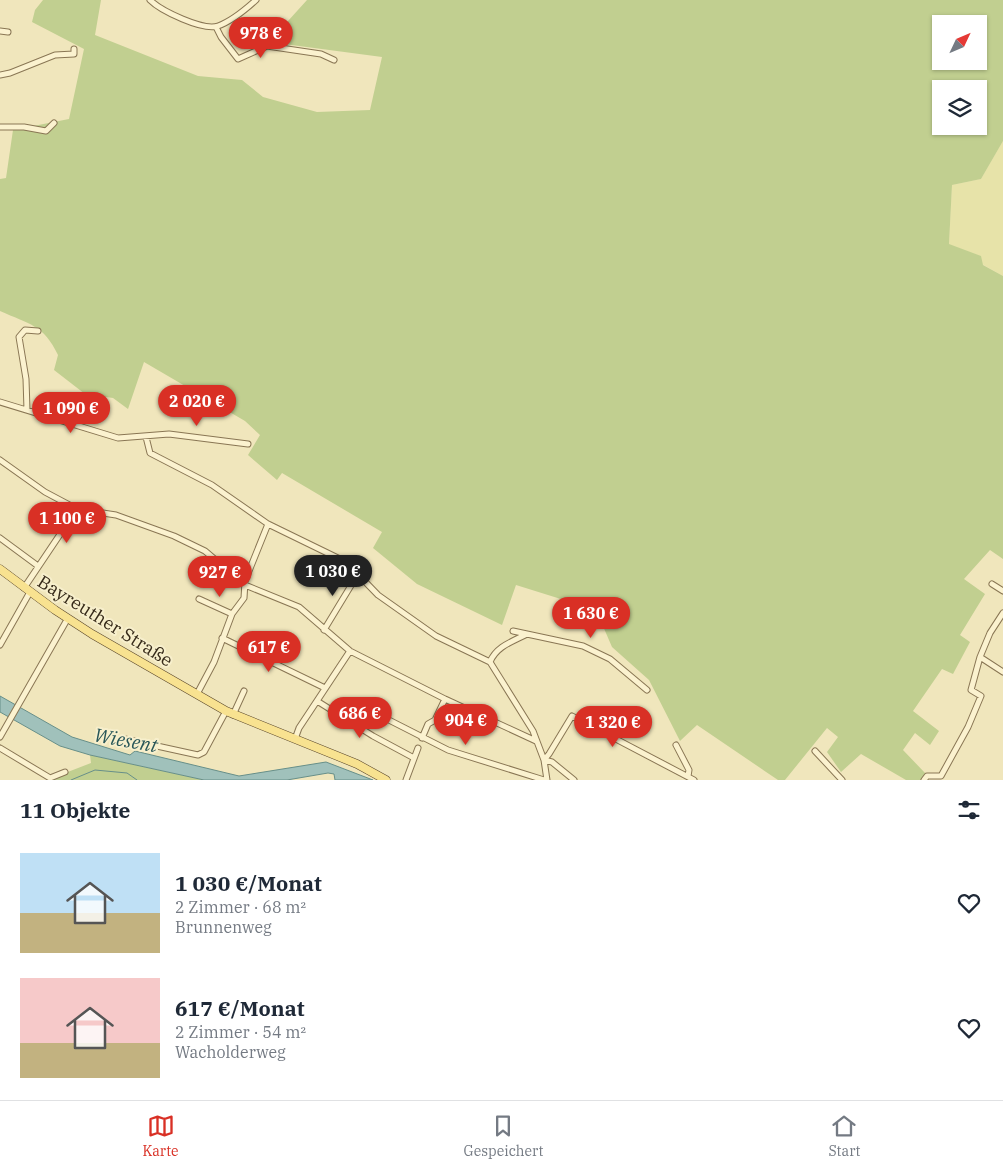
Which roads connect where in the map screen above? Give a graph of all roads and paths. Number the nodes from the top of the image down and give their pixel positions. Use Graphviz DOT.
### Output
graph roads {
  1 [pos="150,0"];
  2 [pos="256,0"];
  3 [pos="216,27"];
  4 [pos="0,31"];
  5 [pos="8,32"];
  6 [pos="74,49"];
  7 [pos="334,60"];
  8 [pos="0,74"];
  9 [pos="54,123"];
  10 [pos="0,127"];
  11 [pos="38,331"];
  12 [pos="0,402"];
  13 [pos="27,410"];
  14 [pos="146,437"];
  15 [pos="248,444"];
  16 [pos="0,460"];
  17 [pos="78,509"];
  18 [pos="268,524"];
  19 [pos="0,538"];
  20 [pos="38,566"];
  21 [pos="0,570"];
  22 [pos="358,574"];
  23 [pos="992,584"];
  24 [pos="245,585"];
  25 [pos="27,590"];
  26 [pos="1003,591"];
  27 [pos="199,599"];
  28 [pos="1003,613"];
  29 [pos="232,614"];
  30 [pos="68,618"];
  31 [pos="324,630"];
  32 [pos="514,631"];
  33 [pos="524,635"];
  34 [pos="222,638"];
  35 [pos="0,645"];
  36 [pos="350,651"];
  37 [pos="980,657"];
  38 [pos="490,662"];
  39 [pos="1003,672"];
  40 [pos="325,688"];
  41 [pos="647,690"];
  42 [pos="244,691"];
  43 [pos="197,694"];
  44 [pos="445,699"];
  45 [pos="317,701"];
  46 [pos="229,713"];
  47 [pos="385,718"];
  48 [pos="0,737"];
  49 [pos="295,738"];
  50 [pos="422,738"];
  51 [pos="125,739"];
  52 [pos="536,741"];
  53 [pos="676,745"];
  54 [pos="0,748"];
  55 [pos="418,748"];
  56 [pos="815,751"];
  57 [pos="414,758"];
  58 [pos="544,760"];
  59 [pos="65,772"];
  60 [pos="688,776"];
  61 [pos="942,778"];
  62 [pos="386,780"];
  63 [pos="406,780"];
  64 [pos="546,780"];
  65 [pos="574,780"];
  66 [pos="694,780"];
  67 [pos="842,780"];
  68 [pos="924,780"];
  1 -- 3 [label="street"];
  2 -- 3 [label="street"];
  3 -- 7 [label="street"];
  4 -- 5 [label="street"];
  6 -- 8 [label="street"];
  9 -- 10 [label="street"];
  11 -- 13 [label="street"];
  12 -- 13 [label="street"];
  13 -- 14 [label="street"];
  14 -- 15 [label="street"];
  14 -- 18 [label="street"];
  16 -- 17 [label="street"];
  17 -- 20 [label="street"];
  17 -- 24 [label="street"];
  18 -- 22 [label="street"];
  18 -- 24 [label="street"];
  19 -- 20 [label="street"];
  20 -- 25 [label="street"];
  21 -- 25 [label="main road, Bayreuther Straße"];
  22 -- 31 [label="street"];
  22 -- 38 [label="street"];
  23 -- 26 [label="street"];
  24 -- 29 [label="street"];
  24 -- 31 [label="street"];
  25 -- 30 [label="main road, Bayreuther Straße"];
  25 -- 35 [label="street"];
  27 -- 29 [label="street"];
  28 -- 37 [label="street"];
  29 -- 34 [label="street"];
  30 -- 43 [label="main road, Bayreuther Straße"];
  30 -- 48 [label="street"];
  31 -- 36 [label="street"];
  32 -- 33 [label="street"];
  33 -- 38 [label="street"];
  33 -- 41 [label="street"];
  34 -- 40 [label="street"];
  34 -- 43 [label="street"];
  36 -- 40 [label="street"];
  36 -- 44 [label="street"];
  37 -- 39 [label="street"];
  37 -- 61 [label="street"];
  38 -- 52 [label="street"];
  40 -- 45 [label="street"];
  42 -- 46 [label="street"];
  43 -- 46 [label="main road, Bayreuther Straße"];
  44 -- 50 [label="street"];
  44 -- 52 [label="street"];
  45 -- 49 [label="street"];
  45 -- 57 [label="street"];
  46 -- 49 [label="main road, Bayreuther Straße"];
  46 -- 51 [label="street"];
  47 -- 50 [label="street"];
  49 -- 62 [label="main road, Bayreuther Straße"];
  50 -- 64 [label="street"];
  52 -- 58 [label="street"];
  53 -- 60 [label="street"];
  54 -- 59 [label="street"];
  55 -- 57 [label="street"];
  56 -- 67 [label="street"];
  57 -- 63 [label="street"];
  58 -- 60 [label="street"];
  58 -- 64 [label="street"];
  58 -- 65 [label="street"];
  60 -- 66 [label="street"];
  61 -- 68 [label="street"];
}
